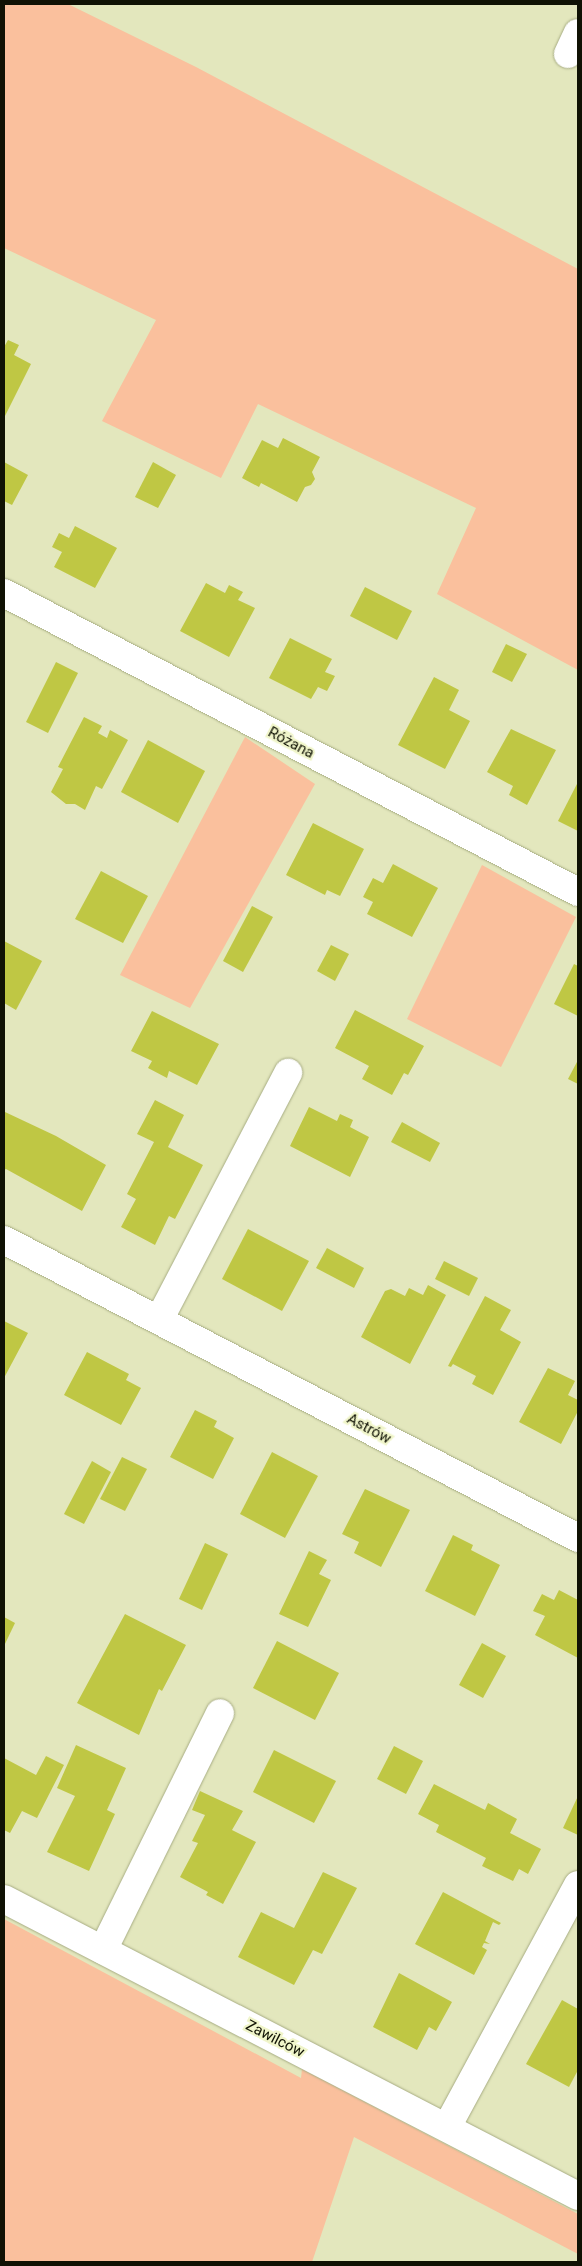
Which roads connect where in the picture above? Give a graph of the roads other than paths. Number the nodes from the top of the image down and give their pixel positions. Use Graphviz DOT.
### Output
graph roads {
  1 [pos="4,593"];
  2 [pos="578,892"];
  3 [pos="288,1073"];
  4 [pos="4,1240"];
  5 [pos="159,1320"];
  6 [pos="578,1538"];
  7 [pos="220,1713"];
  8 [pos="578,1884"];
  9 [pos="4,1899"];
  10 [pos="103,1950"];
  11 [pos="447,2127"];
  12 [pos="578,2196"];
  1 -- 2 [label="street, Różana"];
  3 -- 5 [label="street"];
  4 -- 5 [label="street, Astrów"];
  5 -- 6 [label="street, Astrów"];
  7 -- 10 [label="street"];
  8 -- 11 [label="street"];
  9 -- 10 [label="street, Zawilców"];
  10 -- 11 [label="street, Zawilców"];
  11 -- 12 [label="street, Zawilców"];
}
